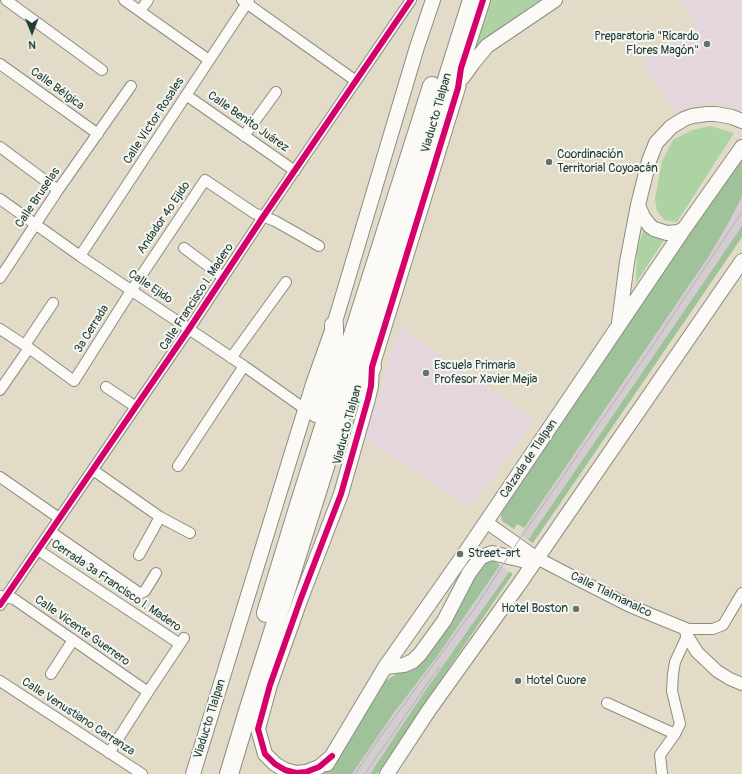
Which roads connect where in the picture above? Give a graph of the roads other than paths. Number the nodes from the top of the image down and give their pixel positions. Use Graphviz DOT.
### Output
graph roads {
  1 [pos="6,0"];
  2 [pos="124,0"];
  3 [pos="148,0"];
  4 [pos="410,0"];
  5 [pos="433,0"];
  6 [pos="444,0"];
  7 [pos="460,0"];
  8 [pos="472,0"];
  9 [pos="483,0"];
  10 [pos="554,0"];
  11 [pos="246,1"];
  12 [pos="140,11"];
  13 [pos="417,47"];
  14 [pos="209,60"];
  15 [pos="0,64"];
  16 [pos="102,70"];
  17 [pos="356,81"];
  18 [pos="131,86"];
  19 [pos="458,88"];
  20 [pos="276,92"];
  21 [pos="186,95"];
  22 [pos="741,121"];
  23 [pos="98,134"];
  24 [pos="244,136"];
  25 [pos="0,147"];
  26 [pos="742,147"];
  27 [pos="295,171"];
  28 [pos="58,190"];
  29 [pos="0,199"];
  30 [pos="638,205"];
  31 [pos="263,217"];
  32 [pos="36,225"];
  33 [pos="684,230"];
  34 [pos="319,246"];
  35 [pos="184,248"];
  36 [pos="80,256"];
  37 [pos="742,261"];
  38 [pos="223,276"];
  39 [pos="0,278"];
  40 [pos="286,282"];
  41 [pos="131,291"];
  42 [pos="53,303"];
  43 [pos="334,324"];
  44 [pos="618,327"];
  45 [pos="0,329"];
  46 [pos="189,329"];
  47 [pos="27,346"];
  48 [pos="231,358"];
  49 [pos="244,366"];
  50 [pos="372,368"];
  51 [pos="106,387"];
  52 [pos="0,390"];
  53 [pos="136,408"];
  54 [pos="305,409"];
  55 [pos="178,466"];
  56 [pos="93,470"];
  57 [pos="0,477"];
  58 [pos="318,492"];
  59 [pos="160,517"];
  60 [pos="59,518"];
  61 [pos="486,522"];
  62 [pos="293,525"];
  63 [pos="50,532"];
  64 [pos="190,533"];
  65 [pos="38,550"];
  66 [pos="138,555"];
  67 [pos="537,558"];
  68 [pos="156,573"];
  69 [pos="742,594"];
  70 [pos="2,599"];
  71 [pos="687,633"];
  72 [pos="73,640"];
  73 [pos="385,667"];
  74 [pos="51,674"];
  75 [pos="0,681"];
  76 [pos="742,684"];
  77 [pos="148,692"];
  78 [pos="607,703"];
  79 [pos="675,734"];
  80 [pos="109,753"];
  81 [pos="332,756"];
  82 [pos="142,774"];
  83 [pos="193,774"];
  84 [pos="218,774"];
  85 [pos="229,774"];
  86 [pos="320,774"];
  87 [pos="387,774"];
  88 [pos="662,774"];
  1 -- 16 [label="street"];
  2 -- 12 [label="street"];
  3 -- 12 [label="street"];
  4 -- 17 [label="street, Calle Francisco I. Madero"];
  5 -- 13 [label="main road, Viaducto Tlalpan"];
  6 -- 13 [label="main road"];
  7 -- 62 [label="highway, Viaducto Tlalpan"];
  8 -- 58 [label="highway, Viaducto Tlalpan"];
  9 -- 19 [label="main road, Viaducto Tlalpan"];
  10 -- 19 [label="main road"];
  11 -- 14 [label="street, Calle Víctor Rosales"];
  11 -- 17 [label="street"];
  12 -- 14 [label="street"];
  13 -- 43 [label="main road, Viaducto Tlalpan"];
  14 -- 21 [label="street, Calle Víctor Rosales"];
  15 -- 23 [label="street, Calle Bélgica"];
  17 -- 27 [label="street, Calle Francisco I. Madero"];
  18 -- 23 [label="street, Calle Bruselas"];
  19 -- 50 [label="main road, Viaducto Tlalpan"];
  20 -- 24 [label="street"];
  21 -- 24 [label="street, Calle Benito Juárez"];
  21 -- 36 [label="street, Calle Víctor Rosales"];
  22 -- 30 [label="main road"];
  23 -- 28 [label="street, Calle Bruselas"];
  24 -- 27 [label="street, Calle Benito Juárez"];
  25 -- 28 [label="street"];
  26 -- 33 [label="main road, Calzada de Tlalpan"];
  27 -- 31 [label="street, Calle Francisco I. Madero"];
  28 -- 32 [label="street, Calle Bruselas"];
  29 -- 32 [label="street, Calle Ejido"];
  30 -- 33 [label="main road"];
  30 -- 44 [label="main road"];
  31 -- 34 [label="street"];
  31 -- 38 [label="street, Calle Francisco I. Madero"];
  31 -- 41 [label="street, Andador 4º Ejido"];
  32 -- 36 [label="street, Calle Ejido"];
  32 -- 39 [label="street, Calle Bruselas"];
  33 -- 44 [label="main road, Calzada de Tlalpan"];
  35 -- 38 [label="street"];
  36 -- 41 [label="street, Calle Ejido"];
  37 -- 67 [label="main road"];
  38 -- 46 [label="street, Calle Francisco I. Madero"];
  40 -- 48 [label="street"];
  41 -- 46 [label="street, Calle Ejido"];
  41 -- 47 [label="street, 3ª Cerrada"];
  42 -- 47 [label="street"];
  43 -- 54 [label="main road, Viaducto Tlalpan"];
  43 -- 62 [label="highway"];
  44 -- 61 [label="main road, Calzada de Tlalpan"];
  45 -- 47 [label="street"];
  46 -- 48 [label="street, Calle Ejido"];
  46 -- 53 [label="street, Calle Francisco I. Madero"];
  47 -- 52 [label="street"];
  48 -- 49 [label="street, Calle Ejido"];
  49 -- 54 [label="street, Calle Ejido"];
  49 -- 55 [label="street"];
  50 -- 58 [label="highway"];
  50 -- 81 [label="main road, Viaducto Tlalpan"];
  51 -- 53 [label="street"];
  53 -- 56 [label="street, Calle Francisco I. Madero"];
  54 -- 83 [label="main road, Viaducto Tlalpan"];
  56 -- 59 [label="street"];
  56 -- 60 [label="street, Calle Francisco I. Madero"];
  57 -- 60 [label="street"];
  58 -- 85 [label="highway, Viaducto Tlalpan"];
  59 -- 64 [label="street"];
  59 -- 66 [label="street"];
  60 -- 63 [label="street, Calle Francisco I. Madero"];
  61 -- 67 [label="street, Calle Tlalmanalco"];
  61 -- 73 [label="main road, Calzada de Tlalpan"];
  62 -- 84 [label="highway, Viaducto Tlalpan"];
  63 -- 65 [label="street, Calle Francisco I. Madero"];
  63 -- 68 [label="street"];
  65 -- 70 [label="street, Calle Francisco I. Madero"];
  65 -- 77 [label="street, Cerrada 3ª Francisco I. Madero"];
  67 -- 71 [label="street, Calle Tlalmanalco"];
  67 -- 73 [label="main road"];
  67 -- 87 [label="main road"];
  69 -- 71 [label="street"];
  70 -- 72 [label="street, Calle Vicente Guerrero"];
  71 -- 76 [label="street"];
  71 -- 79 [label="street"];
  72 -- 74 [label="street"];
  72 -- 77 [label="street, Calle Vicente Guerrero"];
  73 -- 81 [label="main road, Calzada de Tlalpan"];
  75 -- 80 [label="street, Calle Venustiano Carranza"];
  77 -- 80 [label="street"];
  78 -- 79 [label="street"];
  79 -- 88 [label="street"];
  80 -- 82 [label="street, Calle Venustiano Carranza"];
  81 -- 86 [label="main road, Calzada de Tlalpan"];
}
